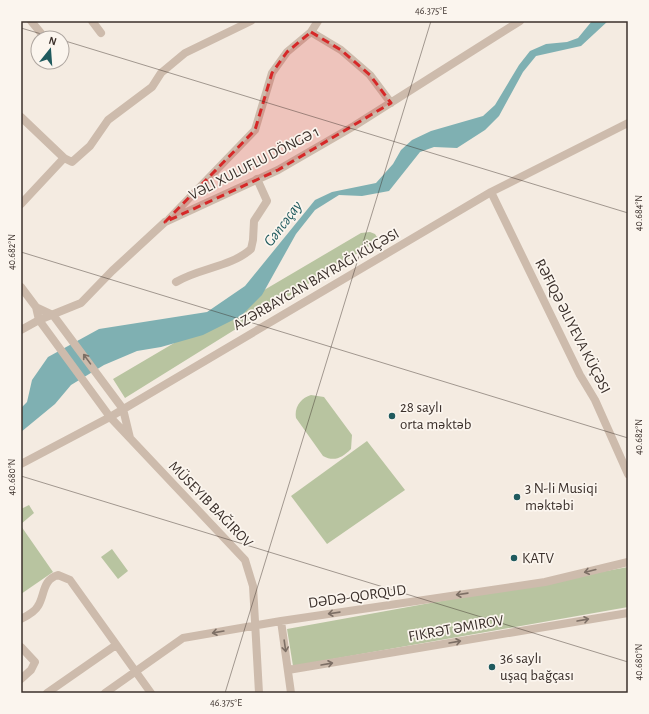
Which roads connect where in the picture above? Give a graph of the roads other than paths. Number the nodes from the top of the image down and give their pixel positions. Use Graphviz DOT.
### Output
graph roads {
  1 [pos="31,21"];
  2 [pos="92,21"];
  3 [pos="251,21"];
  4 [pos="318,21"];
  5 [pos="520,21"];
  6 [pos="510,23"];
  7 [pos="38,30"];
  8 [pos="311,32"];
  9 [pos="101,33"];
  10 [pos="391,103"];
  11 [pos="21,117"];
  12 [pos="628,123"];
  13 [pos="64,158"];
  14 [pos="257,180"];
  15 [pos="490,192"];
  16 [pos="21,204"];
  17 [pos="165,222"];
  18 [pos="176,282"];
  19 [pos="21,287"];
  20 [pos="36,307"];
  21 [pos="53,315"];
  22 [pos="39,320"];
  23 [pos="21,330"];
  24 [pos="123,409"];
  25 [pos="110,417"];
  26 [pos="130,439"];
  27 [pos="21,464"];
  28 [pos="628,474"];
  29 [pos="628,562"];
  30 [pos="628,613"];
  31 [pos="21,619"];
  32 [pos="281,621"];
  33 [pos="256,626"];
  34 [pos="116,645"];
  35 [pos="21,647"];
  36 [pos="288,670"];
  37 [pos="135,672"];
  38 [pos="21,679"];
  39 [pos="111,691"];
  40 [pos="47,693"];
  41 [pos="151,693"];
  42 [pos="259,693"];
  43 [pos="291,693"];
  1 -- 7 [label="street"];
  2 -- 9 [label="street"];
  3 -- 13 [label="street"];
  4 -- 8 [label="street"];
  5 -- 6 [label="street, VƏLI XULUFLU DÖNGƏ 1"];
  6 -- 10 [label="street, VƏLI XULUFLU DÖNGƏ 1"];
  8 -- 10 [label="street"];
  8 -- 17 [label="street"];
  10 -- 14 [label="street, VƏLI XULUFLU DÖNGƏ 1"];
  11 -- 13 [label="street"];
  12 -- 15 [label="street"];
  13 -- 16 [label="street"];
  14 -- 17 [label="street, VƏLI XULUFLU DÖNGƏ 1"];
  14 -- 18 [label="street"];
  15 -- 24 [label="street"];
  15 -- 28 [label="street, RƏFIQƏ ƏLIYEVA KÜÇƏSI"];
  17 -- 21 [label="street, VƏLI XULUFLU DÖNGƏ 1"];
  19 -- 20 [label="street"];
  20 -- 21 [label="street"];
  20 -- 22 [label="street"];
  21 -- 22 [label="street, VƏLI XULUFLU DÖNGƏ 1"];
  24 -- 21 [label="street, one-way"];
  22 -- 23 [label="street, VƏLI XULUFLU DÖNGƏ 1"];
  22 -- 25 [label="street"];
  24 -- 25 [label="street"];
  24 -- 26 [label="street"];
  25 -- 26 [label="street"];
  25 -- 27 [label="street"];
  26 -- 33 [label="street"];
  29 -- 32 [label="street, DƏDƏ-QORQUD, one-way"];
  36 -- 30 [label="street, FIKRƏT ƏMIROV, one-way"];
  31 -- 34 [label="street"];
  32 -- 33 [label="street, DƏDƏ-QORQUD"];
  32 -- 36 [label="street, one-way"];
  33 -- 37 [label="street, DƏDƏ-QORQUD, one-way"];
  33 -- 42 [label="street"];
  34 -- 37 [label="street"];
  34 -- 40 [label="street"];
  35 -- 38 [label="street"];
  36 -- 43 [label="street"];
  37 -- 39 [label="street, DƏDƏ-QORQUD"];
  37 -- 41 [label="street"];
}
